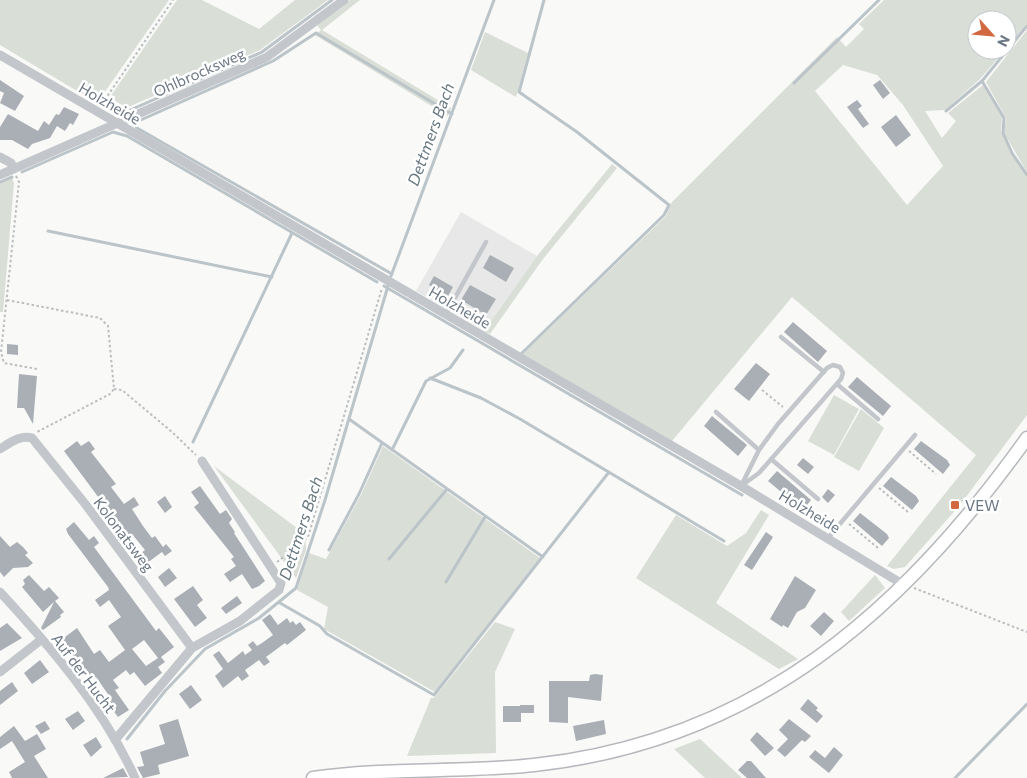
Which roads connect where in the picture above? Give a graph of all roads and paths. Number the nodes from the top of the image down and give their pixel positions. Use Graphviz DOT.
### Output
graph roads {
  1 [pos="173,0"];
  2 [pos="344,0"];
  3 [pos="0,55"];
  4 [pos="100,114"];
  5 [pos="117,123"];
  6 [pos="0,157"];
  7 [pos="14,169"];
  8 [pos="0,176"];
  9 [pos="486,242"];
  10 [pos="385,279"];
  11 [pos="7,300"];
  12 [pos="446,314"];
  13 [pos="781,337"];
  14 [pos="37,369"];
  15 [pos="824,372"];
  16 [pos="837,384"];
  17 [pos="114,389"];
  18 [pos="762,390"];
  19 [pos="716,412"];
  20 [pos="789,412"];
  21 [pos="878,419"];
  22 [pos="915,435"];
  23 [pos="32,438"];
  24 [pos="1027,438"];
  25 [pos="905,447"];
  26 [pos="0,449"];
  27 [pos="759,450"];
  28 [pos="771,459"];
  29 [pos="202,461"];
  30 [pos="936,474"];
  31 [pos="874,483"];
  32 [pos="741,486"];
  33 [pos="818,499"];
  34 [pos="908,512"];
  35 [pos="844,520"];
  36 [pos="828,538"];
  37 [pos="878,548"];
  38 [pos="271,566"];
  39 [pos="904,585"];
  40 [pos="0,592"];
  41 [pos="1027,632"];
  42 [pos="42,639"];
  43 [pos="192,648"];
  44 [pos="0,672"];
  45 [pos="116,740"];
  46 [pos="474,774"];
  47 [pos="134,778"];
  48 [pos="313,778"];
  1 -- 4 [label="path"];
  2 -- 5 [label="street, Ohlbrocksweg"];
  3 -- 4 [label="street, Holzheide"];
  4 -- 5 [label="street, Holzheide"];
  5 -- 7 [label="street, Ohlbrocksweg"];
  5 -- 10 [label="street, Holzheide"];
  6 -- 7 [label="street"];
  7 -- 8 [label="street, Ohlbrocksweg"];
  7 -- 11 [label="path"];
  9 -- 12 [label="lane"];
  10 -- 12 [label="street, Holzheide"];
  10 -- 38 [label="path"];
  11 -- 14 [label="path"];
  11 -- 17 [label="path"];
  12 -- 32 [label="street, Holzheide"];
  13 -- 15 [label="lane"];
  15 -- 16 [label="lane"];
  15 -- 20 [label="lane"];
  16 -- 21 [label="lane"];
  16 -- 28 [label="lane"];
  17 -- 23 [label="path"];
  17 -- 29 [label="path"];
  18 -- 20 [label="path"];
  19 -- 27 [label="lane"];
  20 -- 27 [label="lane"];
  22 -- 25 [label="lane"];
  23 -- 26 [label="street"];
  23 -- 43 [label="street, Kolonatsweg"];
  24 -- 39 [label="main road"];
  25 -- 30 [label="path"];
  25 -- 31 [label="lane"];
  27 -- 32 [label="lane"];
  28 -- 32 [label="lane"];
  28 -- 33 [label="lane"];
  29 -- 38 [label="street"];
  31 -- 34 [label="path"];
  31 -- 35 [label="lane"];
  32 -- 36 [label="street, Holzheide"];
  35 -- 36 [label="lane"];
  35 -- 37 [label="path"];
  36 -- 39 [label="street, Holzheide"];
  38 -- 43 [label="street"];
  39 -- 41 [label="path"];
  39 -- 46 [label="main road"];
  40 -- 42 [label="street, Auf der Hucht"];
  42 -- 44 [label="street"];
  42 -- 45 [label="street, Auf der Hucht"];
  43 -- 45 [label="street"];
  45 -- 47 [label="street, Auf der Hucht"];
  46 -- 48 [label="main road"];
}
